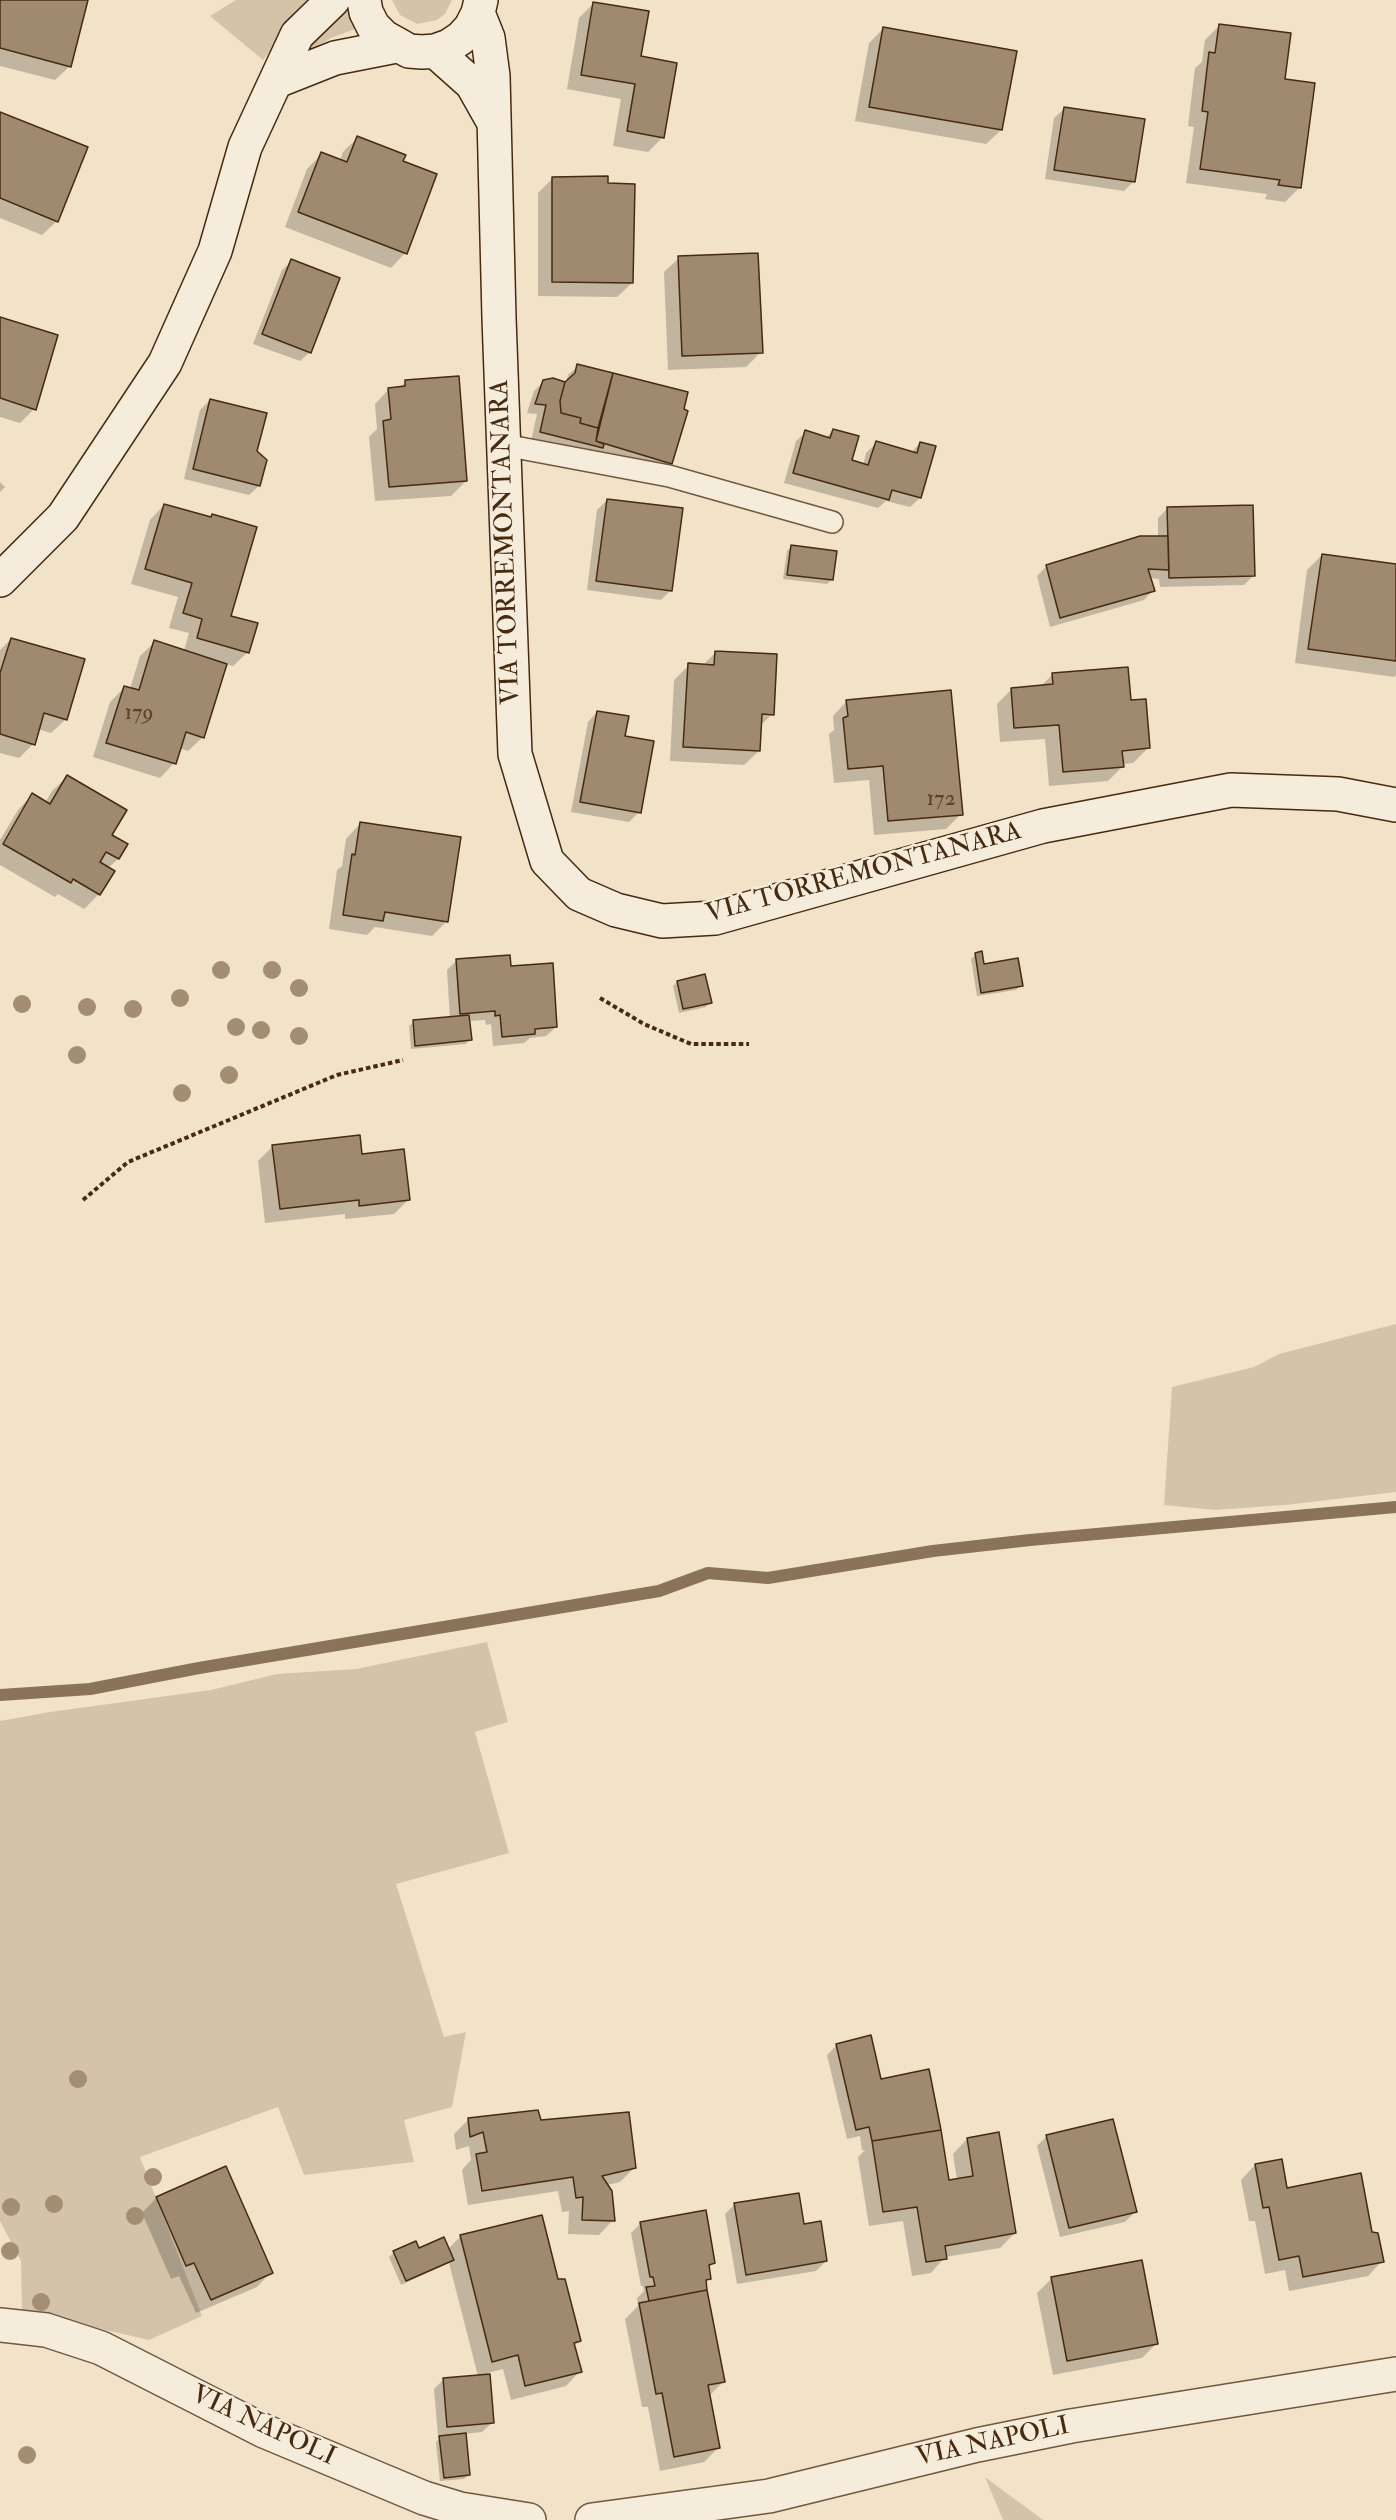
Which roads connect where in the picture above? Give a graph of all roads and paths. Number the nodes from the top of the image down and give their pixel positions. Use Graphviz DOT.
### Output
graph roads {
  1 [pos="333,0"];
  2 [pos="364,0"];
  3 [pos="480,7"];
  4 [pos="396,46"];
  5 [pos="435,51"];
  6 [pos="277,81"];
  7 [pos="495,125"];
  8 [pos="504,446"];
  9 [pos="832,522"];
  10 [pos="0,580"];
  11 [pos="1396,805"];
  12 [pos="600,998"];
  13 [pos="749,1044"];
  14 [pos="403,1060"];
  15 [pos="83,1200"];
  16 [pos="0,2325"];
  17 [pos="1396,2373"];
  18 [pos="529,2520"];
  19 [pos="592,2520"];
  1 -- 6 [label="street"];
  2 -- 4 [label="street"];
  3 -- 5 [label="street"];
  3 -- 7 [label="street, VIA TORREMONTANARA"];
  4 -- 5 [label="street"];
  4 -- 6 [label="street"];
  5 -- 7 [label="street"];
  6 -- 10 [label="street"];
  7 -- 8 [label="street, VIA TORREMONTANARA"];
  8 -- 9 [label="lane"];
  8 -- 11 [label="street, VIA TORREMONTANARA"];
  12 -- 13 [label="path"];
  14 -- 15 [label="path"];
  16 -- 18 [label="street, VIA NAPOLI"];
  17 -- 19 [label="street, VIA NAPOLI"];
}
